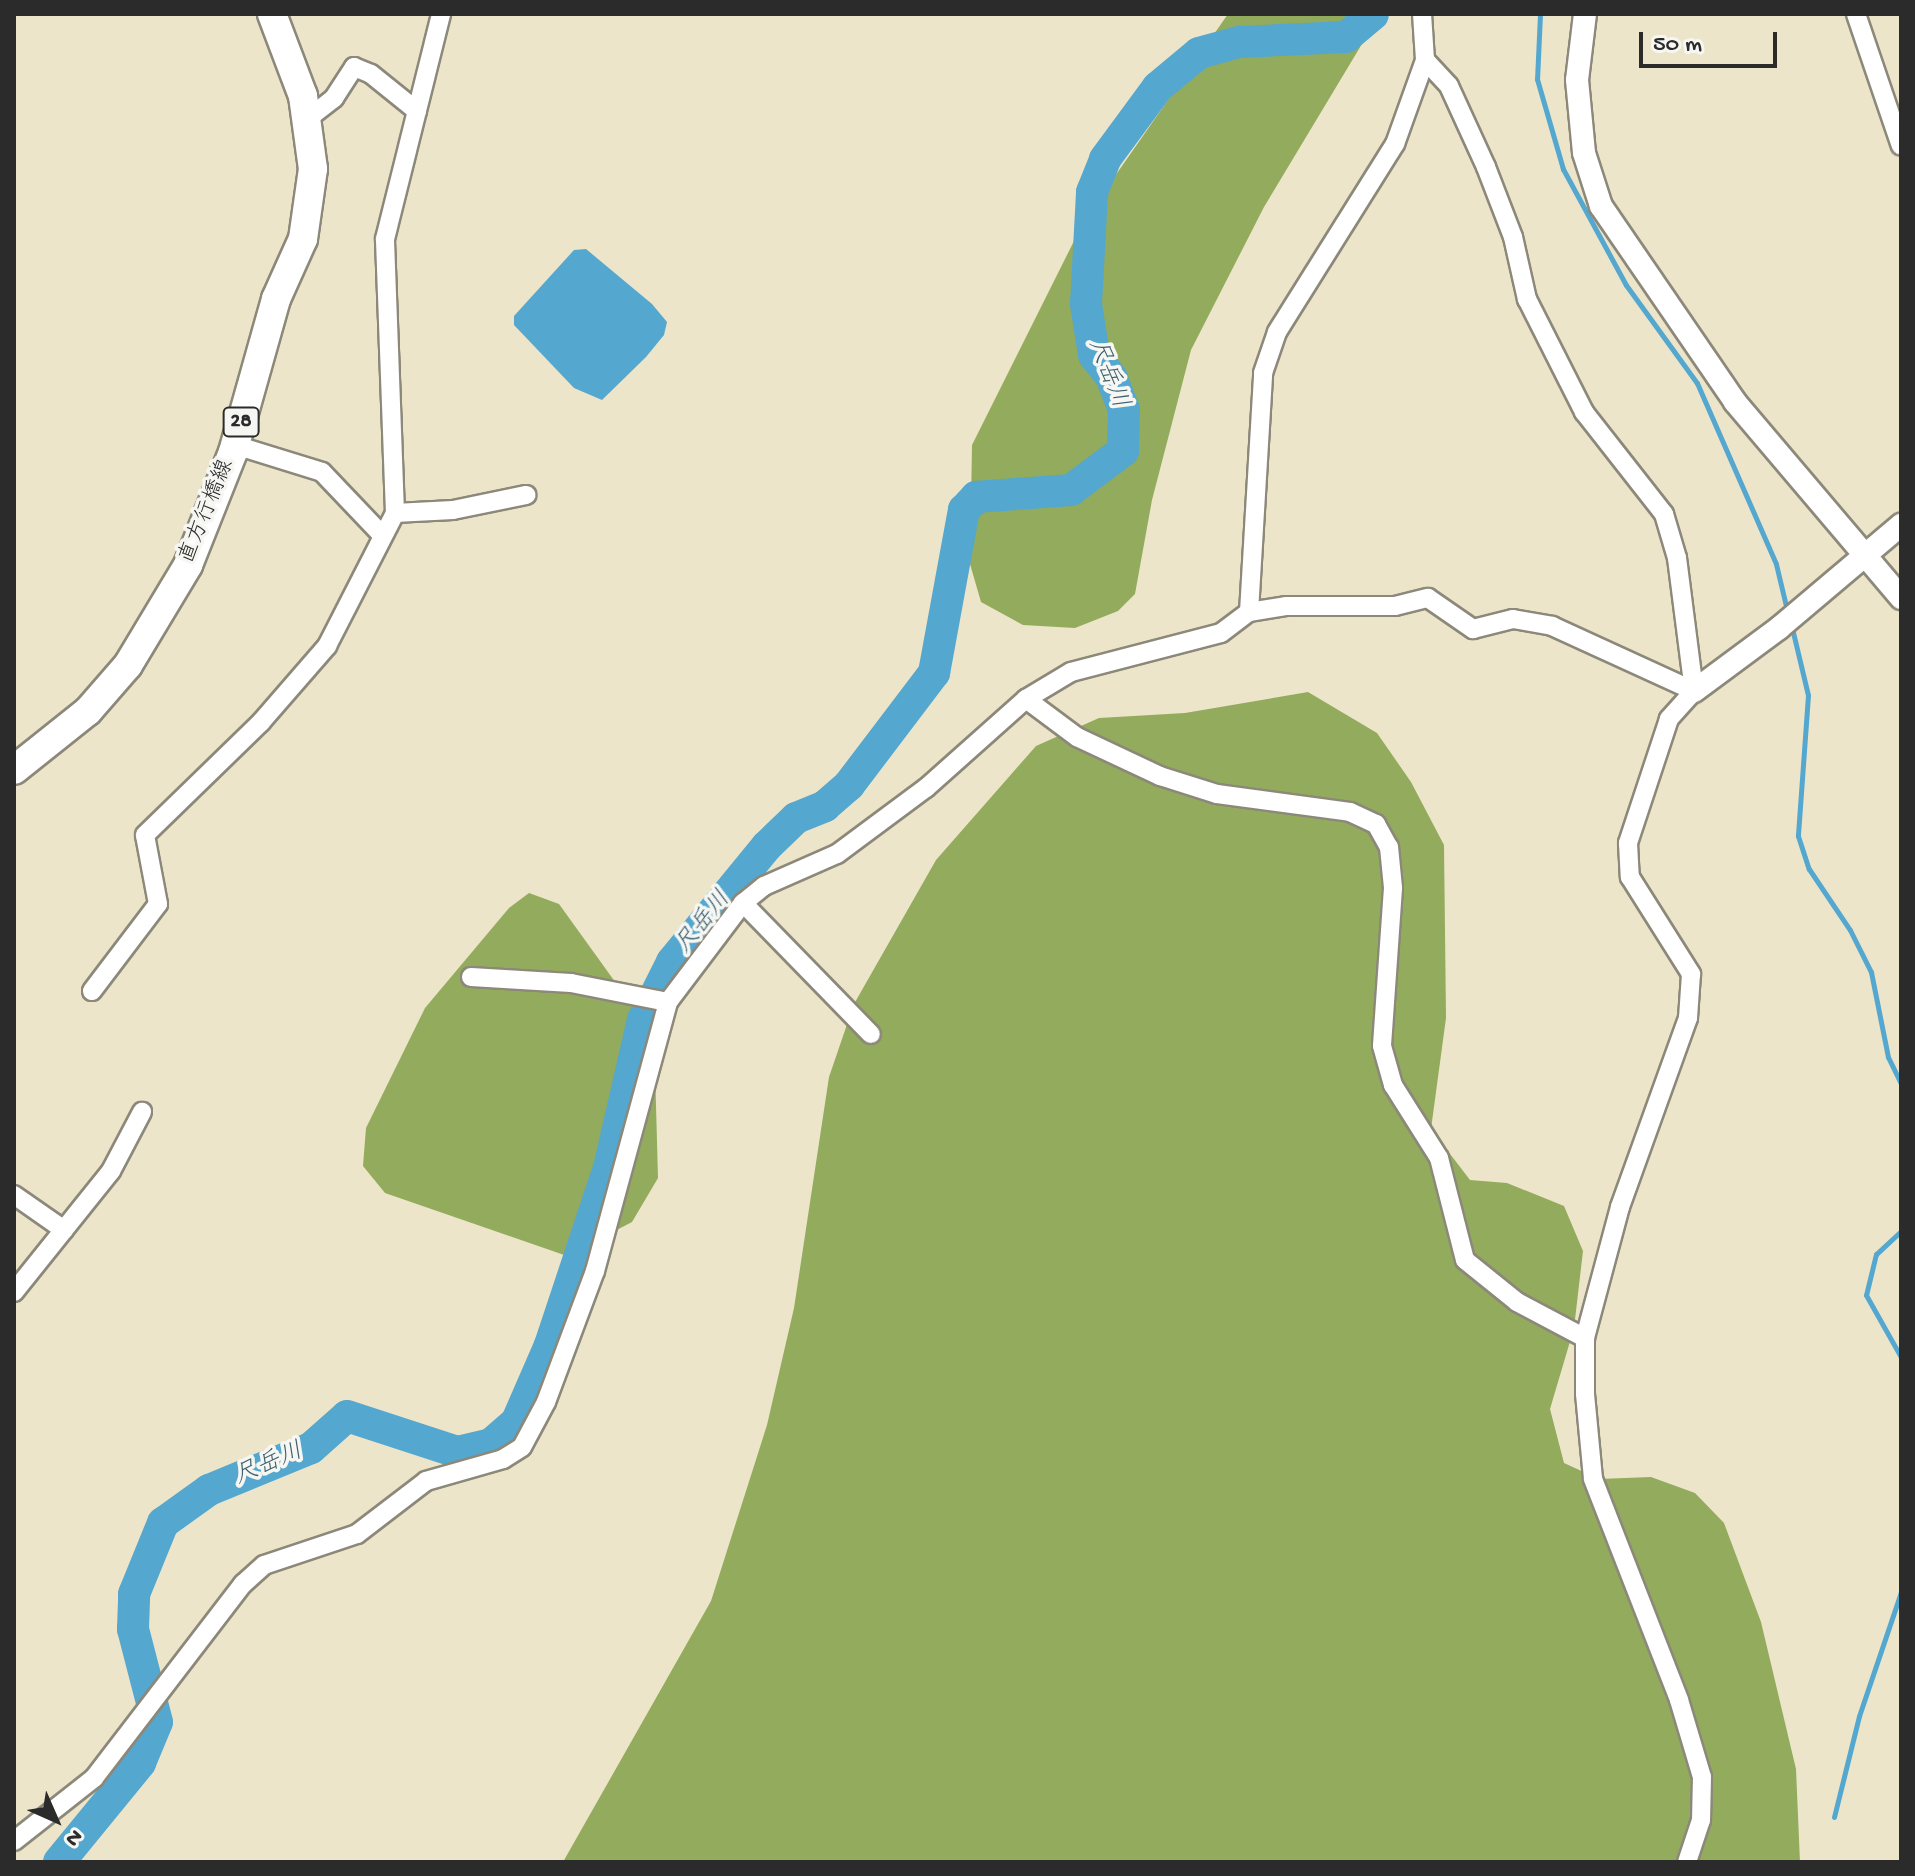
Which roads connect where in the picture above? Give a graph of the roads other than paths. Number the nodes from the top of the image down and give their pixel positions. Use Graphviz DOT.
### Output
graph roads {
  1 [pos="272,14"];
  2 [pos="441,14"];
  3 [pos="1422,14"];
  4 [pos="1585,14"];
  5 [pos="1856,14"];
  6 [pos="1425,60"];
  7 [pos="417,111"];
  8 [pos="306,120"];
  9 [pos="1901,146"];
  10 [pos="235,445"];
  11 [pos="526,495"];
  12 [pos="395,513"];
  13 [pos="1901,525"];
  14 [pos="383,536"];
  15 [pos="1866,555"];
  16 [pos="1901,598"];
  17 [pos="1249,612"];
  18 [pos="1694,691"];
  19 [pos="1026,699"];
  20 [pos="14,770"];
  21 [pos="743,903"];
  22 [pos="471,977"];
  23 [pos="92,991"];
  24 [pos="668,1002"];
  25 [pos="871,1034"];
  26 [pos="142,1112"];
  27 [pos="14,1195"];
  28 [pos="64,1230"];
  29 [pos="14,1292"];
  30 [pos="1585,1338"];
  31 [pos="14,1841"];
  32 [pos="1687,1862"];
  1 -- 8 [label="main road, 直方行橋線 / 28"];
  2 -- 7 [label="street"];
  3 -- 6 [label="street"];
  4 -- 15 [label="street"];
  5 -- 9 [label="street"];
  6 -- 17 [label="street"];
  6 -- 18 [label="street"];
  7 -- 8 [label="street"];
  7 -- 12 [label="street"];
  8 -- 10 [label="main road, 直方行橋線 / 28"];
  10 -- 14 [label="street"];
  10 -- 20 [label="main road, 直方行橋線 / 28"];
  11 -- 12 [label="street"];
  12 -- 14 [label="street"];
  13 -- 15 [label="street"];
  14 -- 23 [label="street"];
  15 -- 16 [label="street"];
  15 -- 18 [label="street"];
  17 -- 18 [label="street"];
  17 -- 19 [label="street"];
  18 -- 30 [label="street"];
  19 -- 21 [label="street"];
  19 -- 30 [label="street"];
  21 -- 24 [label="street"];
  21 -- 25 [label="street"];
  22 -- 24 [label="street"];
  24 -- 31 [label="street"];
  26 -- 28 [label="street"];
  27 -- 28 [label="street"];
  28 -- 29 [label="street"];
  30 -- 32 [label="street"];
}
